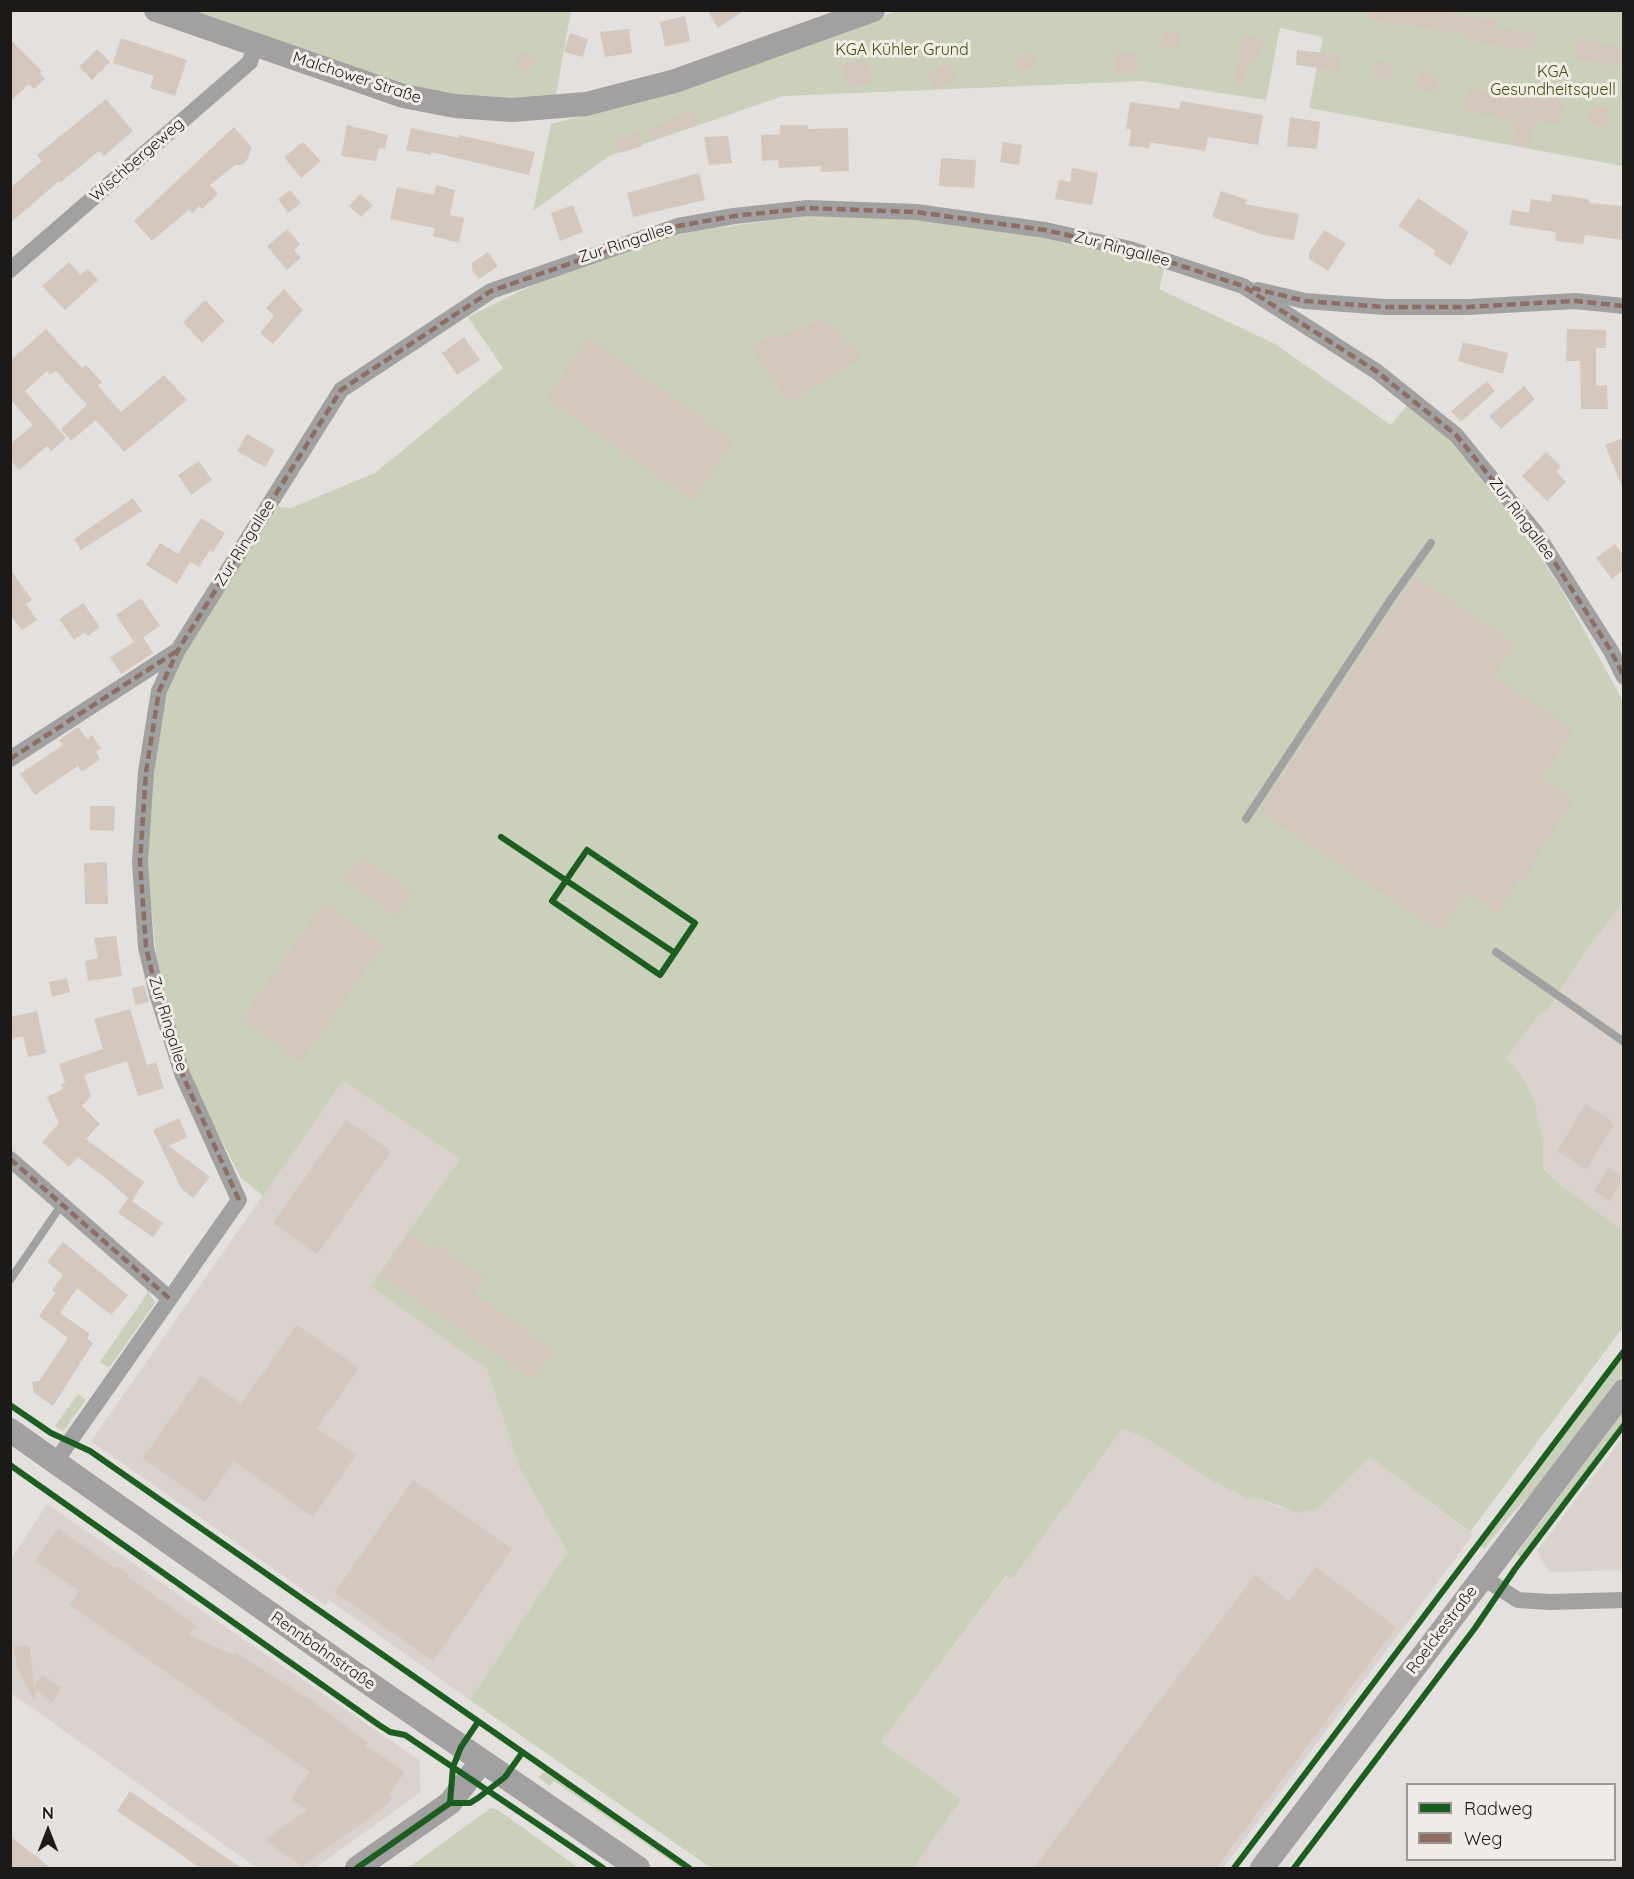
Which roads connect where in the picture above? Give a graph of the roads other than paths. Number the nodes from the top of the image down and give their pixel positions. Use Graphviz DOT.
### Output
graph roads {
  1 [pos="156,10"];
  2 [pos="873,10"];
  3 [pos="255,44"];
  4 [pos="10,270"];
  5 [pos="1243,286"];
  6 [pos="1623,306"];
  7 [pos="1431,543"];
  8 [pos="178,650"];
  9 [pos="1623,676"];
  10 [pos="10,759"];
  11 [pos="1246,819"];
  12 [pos="1496,952"];
  13 [pos="1623,1042"];
  14 [pos="10,1159"];
  15 [pos="62,1204"];
  16 [pos="10,1280"];
  17 [pos="170,1299"];
  18 [pos="1623,1391"];
  19 [pos="10,1430"];
  20 [pos="56,1461"];
  21 [pos="1482,1577"];
  22 [pos="1623,1600"];
  23 [pos="482,1761"];
  24 [pos="357,1869"];
  25 [pos="638,1869"];
  26 [pos="1262,1869"];
  1 -- 3 [label="main road, Malchower Straße"];
  2 -- 3 [label="main road, Malchower Straße"];
  3 -- 4 [label="street, Wischbergeweg"];
  5 -- 6 [label="street, Zur Ringallee"];
  5 -- 8 [label="street, Zur Ringallee"];
  5 -- 9 [label="street, Zur Ringallee"];
  7 -- 11 [label="lane"];
  8 -- 10 [label="street, Zur Ringallee"];
  8 -- 17 [label="street, Zur Ringallee"];
  12 -- 13 [label="lane"];
  14 -- 15 [label="street"];
  15 -- 16 [label="lane"];
  15 -- 17 [label="street"];
  17 -- 20 [label="street, Zur Ringallee"];
  18 -- 21 [label="main road, Roelckestraße"];
  19 -- 20 [label="main road, Rennbahnstraße"];
  20 -- 23 [label="main road, Rennbahnstraße"];
  21 -- 22 [label="street"];
  21 -- 26 [label="main road, Roelckestraße"];
  23 -- 24 [label="main road"];
  23 -- 25 [label="main road, Rennbahnstraße"];
}
